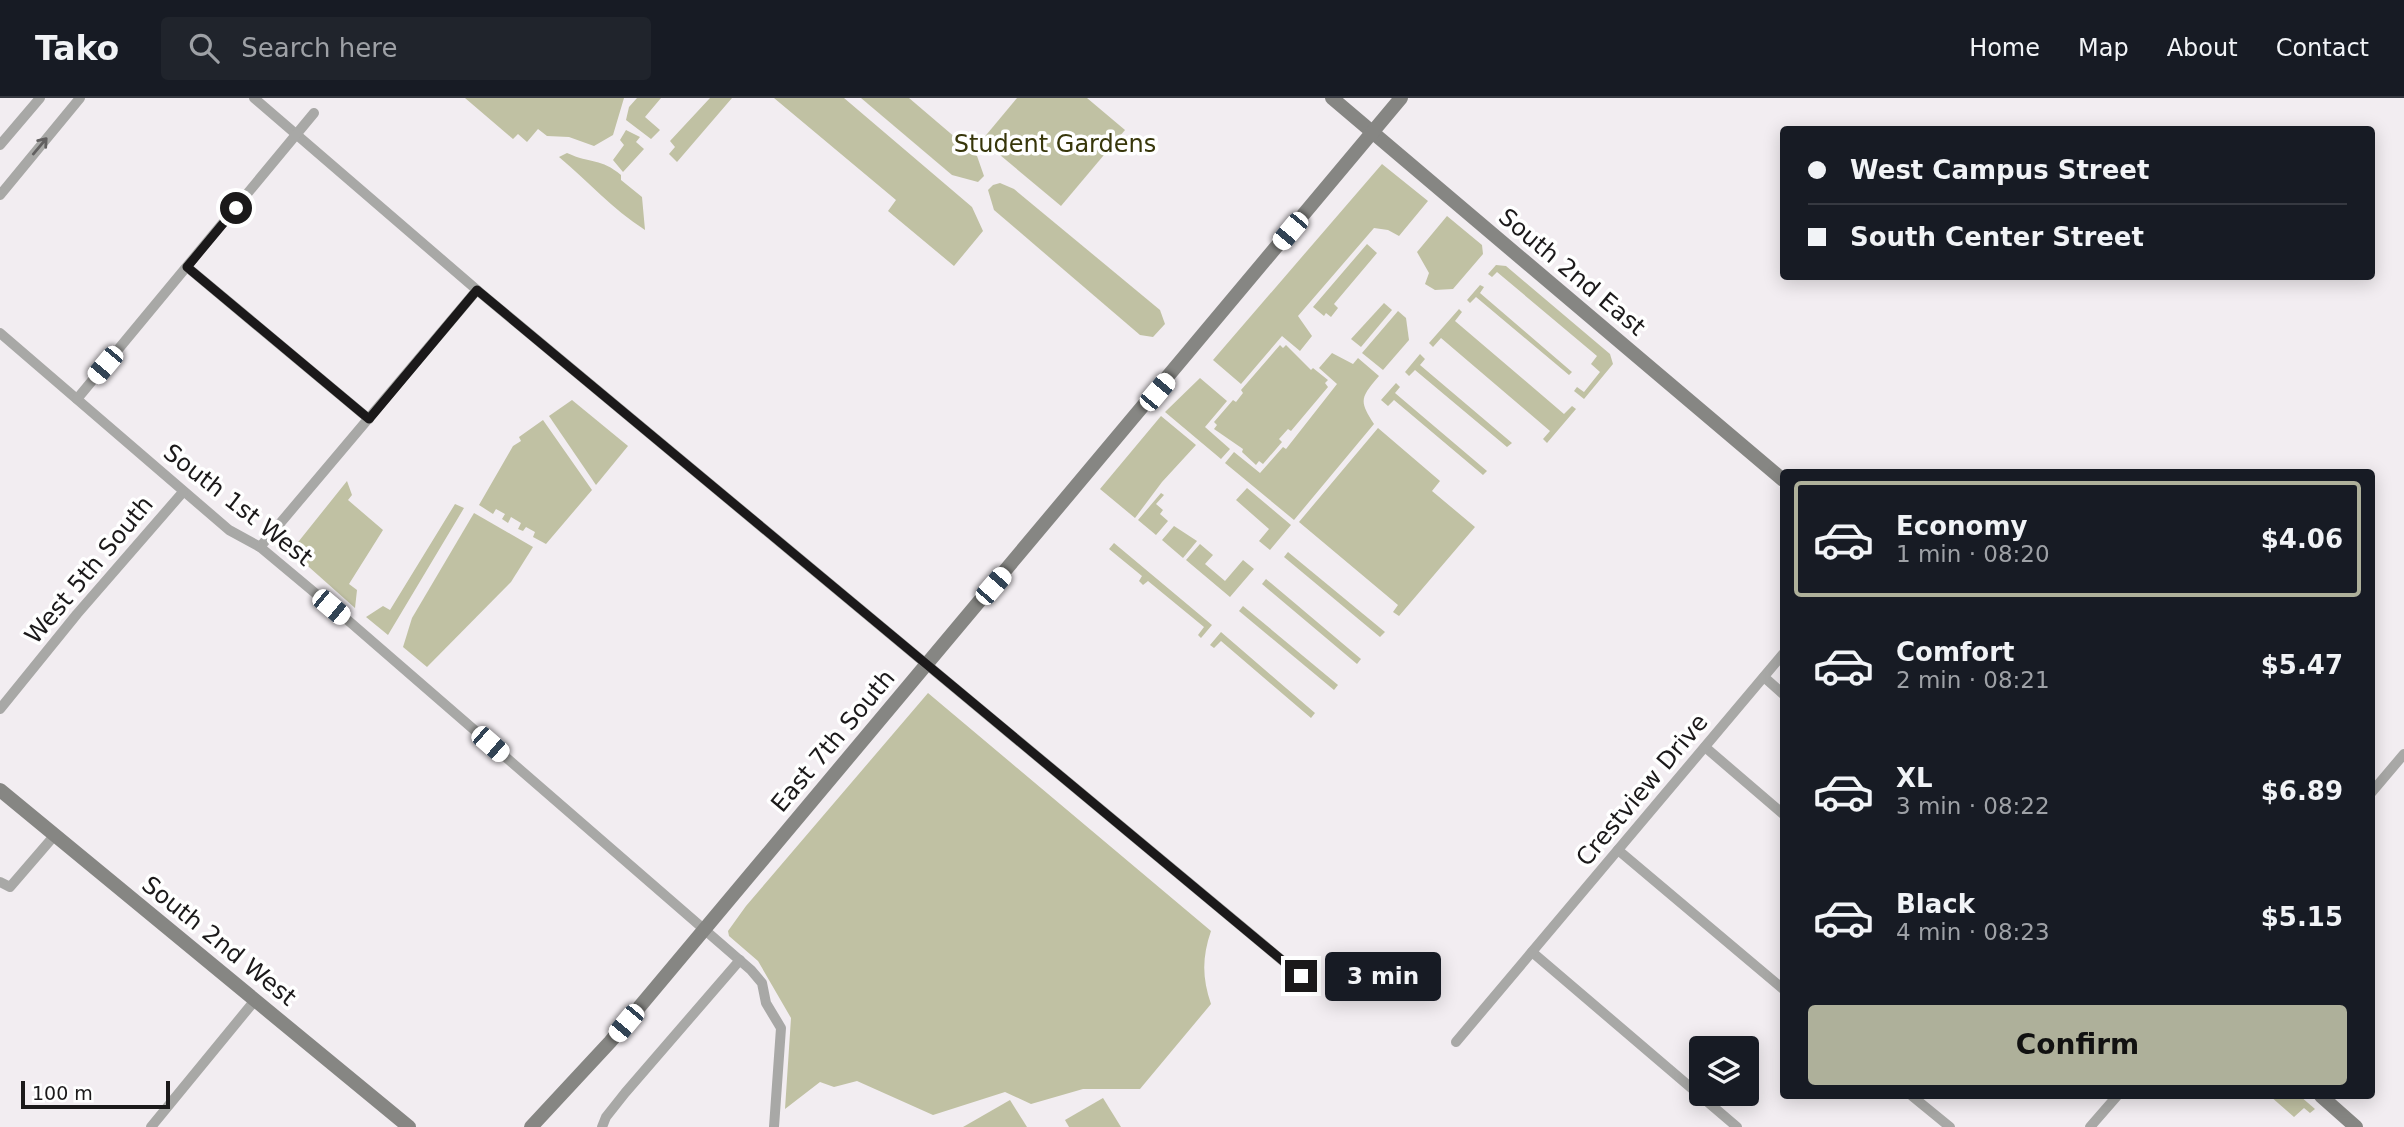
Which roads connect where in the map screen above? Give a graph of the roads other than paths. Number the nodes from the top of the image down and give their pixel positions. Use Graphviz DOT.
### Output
graph roads {
  1 [pos="40,98"];
  2 [pos="80,98"];
  3 [pos="254,98"];
  4 [pos="1332,98"];
  5 [pos="1401,98"];
  6 [pos="314,113"];
  7 [pos="1373,132"];
  8 [pos="296,134"];
  9 [pos="0,145"];
  10 [pos="0,195"];
  11 [pos="187,267"];
  12 [pos="477,290"];
  13 [pos="0,333"];
  14 [pos="77,399"];
  15 [pos="369,419"];
  16 [pos="1780,477"];
  17 [pos="184,492"];
  18 [pos="260,547"];
  19 [pos="1780,658"];
  20 [pos="925,666"];
  21 [pos="1764,677"];
  22 [pos="1780,691"];
  23 [pos="0,709"];
  24 [pos="1705,747"];
  25 [pos="2404,754"];
  26 [pos="2375,788"];
  27 [pos="0,790"];
  28 [pos="1780,811"];
  29 [pos="54,836"];
  30 [pos="1618,850"];
  31 [pos="0,882"];
  32 [pos="705,929"];
  33 [pos="1532,952"];
  34 [pos="740,960"];
  35 [pos="1301,976"];
  36 [pos="1780,986"];
  37 [pos="256,999"];
  38 [pos="1456,1042"];
  39 [pos="1916,1099"];
  40 [pos="2114,1099"];
  41 [pos="2323,1099"];
  42 [pos="151,1127"];
  43 [pos="409,1127"];
  44 [pos="531,1127"];
  45 [pos="602,1127"];
  46 [pos="774,1127"];
  47 [pos="1737,1127"];
  48 [pos="1950,1127"];
  49 [pos="2090,1127"];
  50 [pos="2356,1127"];
  1 -- 9 [label="street"];
  10 -- 2 [label="street, one-way"];
  3 -- 8 [label="street"];
  4 -- 7 [label="main road, South 2nd East"];
  5 -- 7 [label="main road, East 7th South"];
  6 -- 8 [label="street"];
  7 -- 16 [label="main road, South 2nd East"];
  7 -- 20 [label="main road, East 7th South"];
  8 -- 11 [label="street"];
  8 -- 12 [label="street"];
  11 -- 14 [label="street"];
  11 -- 15 [label="street"];
  12 -- 15 [label="street"];
  12 -- 20 [label="street"];
  13 -- 14 [label="street, South 1st West"];
  14 -- 17 [label="street, South 1st West"];
  15 -- 18 [label="street"];
  17 -- 18 [label="street, South 1st West"];
  17 -- 23 [label="street, West 5th South"];
  18 -- 32 [label="street, South 1st West"];
  19 -- 21 [label="street, Crestview Drive"];
  20 -- 32 [label="main road, East 7th South"];
  20 -- 35 [label="street"];
  21 -- 22 [label="street"];
  21 -- 24 [label="street, Crestview Drive"];
  24 -- 28 [label="street"];
  24 -- 30 [label="street, Crestview Drive"];
  25 -- 26 [label="street"];
  27 -- 29 [label="main road, South 2nd West"];
  29 -- 31 [label="street"];
  29 -- 37 [label="main road, South 2nd West"];
  30 -- 33 [label="street, Crestview Drive"];
  30 -- 36 [label="street"];
  32 -- 34 [label="street, South 1st West"];
  32 -- 44 [label="main road, East 7th South"];
  33 -- 38 [label="street, Crestview Drive"];
  33 -- 47 [label="street"];
  34 -- 45 [label="street"];
  34 -- 46 [label="street, South 1st West"];
  37 -- 42 [label="street"];
  37 -- 43 [label="main road, South 2nd West"];
  39 -- 48 [label="street"];
  40 -- 49 [label="street"];
  41 -- 50 [label="main road"];
}
